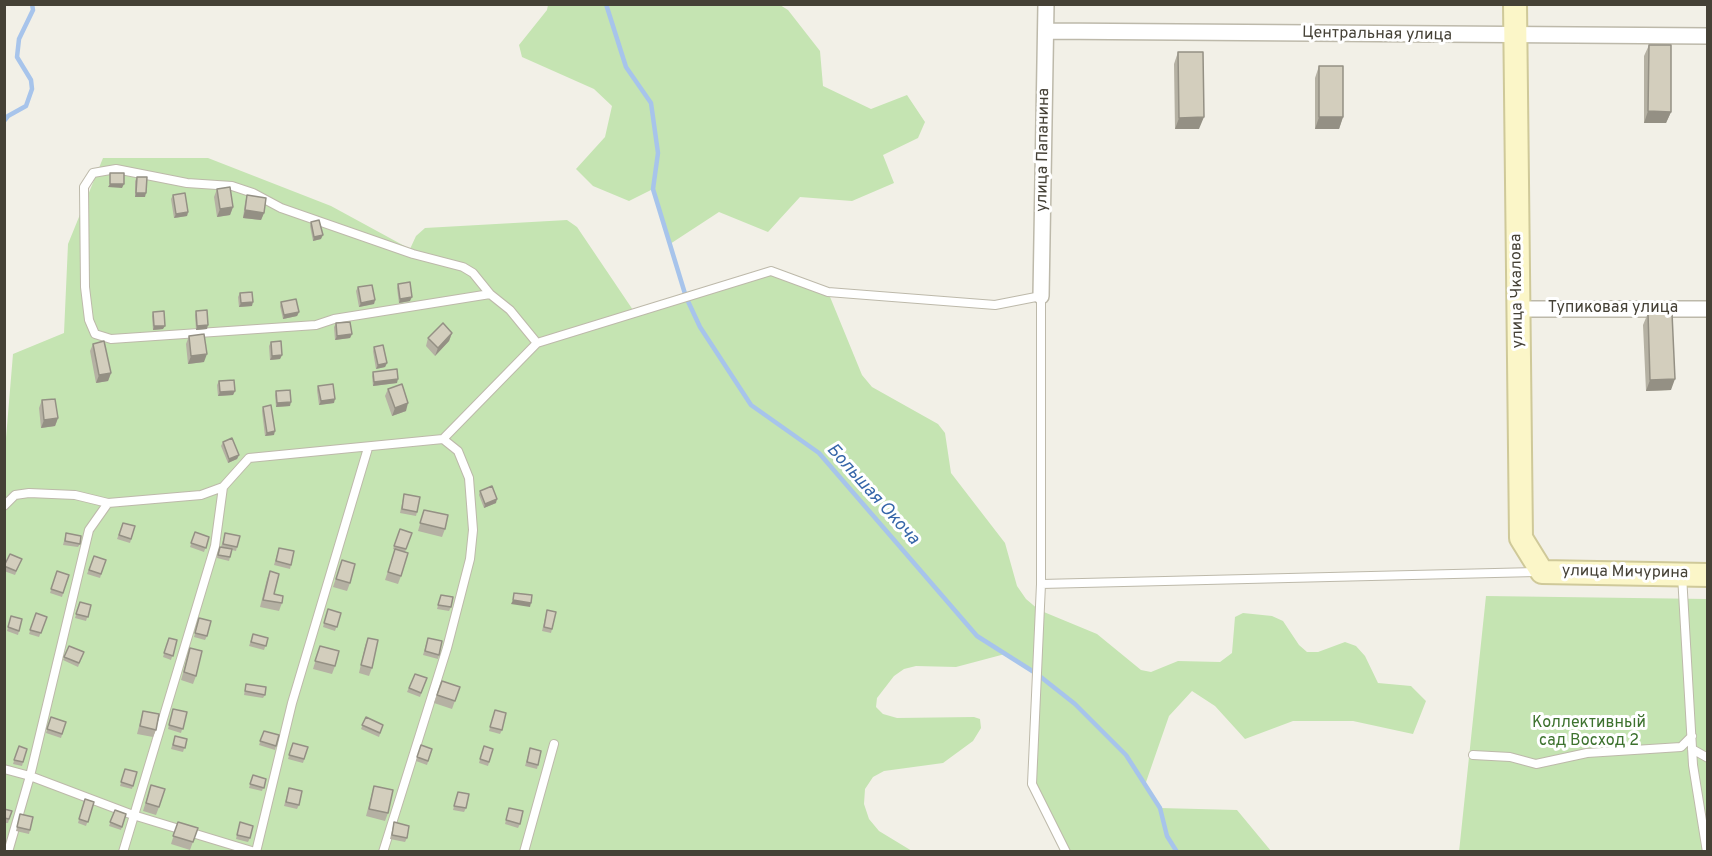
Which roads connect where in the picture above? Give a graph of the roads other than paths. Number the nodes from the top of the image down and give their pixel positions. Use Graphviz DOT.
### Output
graph roads {
  1 [pos="1046,4"];
  2 [pos="1515,4"];
  3 [pos="1046,31"];
  4 [pos="1515,36"];
  5 [pos="1707,36"];
  6 [pos="490,294"];
  7 [pos="1041,296"];
  8 [pos="1518,309"];
  9 [pos="1707,309"];
  10 [pos="537,343"];
  11 [pos="443,439"];
  12 [pos="368,448"];
  13 [pos="223,487"];
  14 [pos="108,503"];
  15 [pos="4,506"];
  16 [pos="1542,572"];
  17 [pos="1682,574"];
  18 [pos="1707,574"];
  19 [pos="1041,584"];
  20 [pos="1692,736"];
  21 [pos="554,744"];
  22 [pos="1692,749"];
  23 [pos="1473,755"];
  24 [pos="1707,758"];
  25 [pos="4,769"];
  26 [pos="30,776"];
  27 [pos="133,815"];
  28 [pos="8,852"];
  29 [pos="123,852"];
  30 [pos="256,852"];
  31 [pos="383,852"];
  32 [pos="524,852"];
  33 [pos="1066,852"];
  34 [pos="1707,852"];
  1 -- 3 [label="street, улица Папанина"];
  2 -- 4 [label="street, улица Чкалова"];
  3 -- 4 [label="street, Центральная улица"];
  3 -- 7 [label="street, улица Папанина"];
  4 -- 5 [label="street, Центральная улица"];
  4 -- 8 [label="street, улица Чкалова"];
  6 -- 6 [label="lane"];
  6 -- 10 [label="lane"];
  7 -- 10 [label="lane"];
  7 -- 19 [label="lane"];
  8 -- 9 [label="street, Тупиковая улица"];
  8 -- 16 [label="street, улица Чкалова"];
  10 -- 11 [label="lane"];
  11 -- 12 [label="lane"];
  11 -- 31 [label="lane"];
  12 -- 13 [label="lane"];
  12 -- 30 [label="lane"];
  13 -- 14 [label="lane"];
  13 -- 27 [label="lane"];
  14 -- 15 [label="lane"];
  14 -- 26 [label="lane"];
  16 -- 17 [label="street, улица Мичурина"];
  16 -- 19 [label="lane"];
  17 -- 18 [label="street, улица Мичурина"];
  17 -- 20 [label="lane"];
  19 -- 33 [label="lane"];
  20 -- 22 [label="lane"];
  20 -- 23 [label="lane"];
  21 -- 32 [label="lane"];
  22 -- 24 [label="lane"];
  22 -- 34 [label="lane"];
  25 -- 26 [label="lane"];
  26 -- 27 [label="lane"];
  26 -- 28 [label="lane"];
  27 -- 29 [label="lane"];
  27 -- 30 [label="lane"];
}
